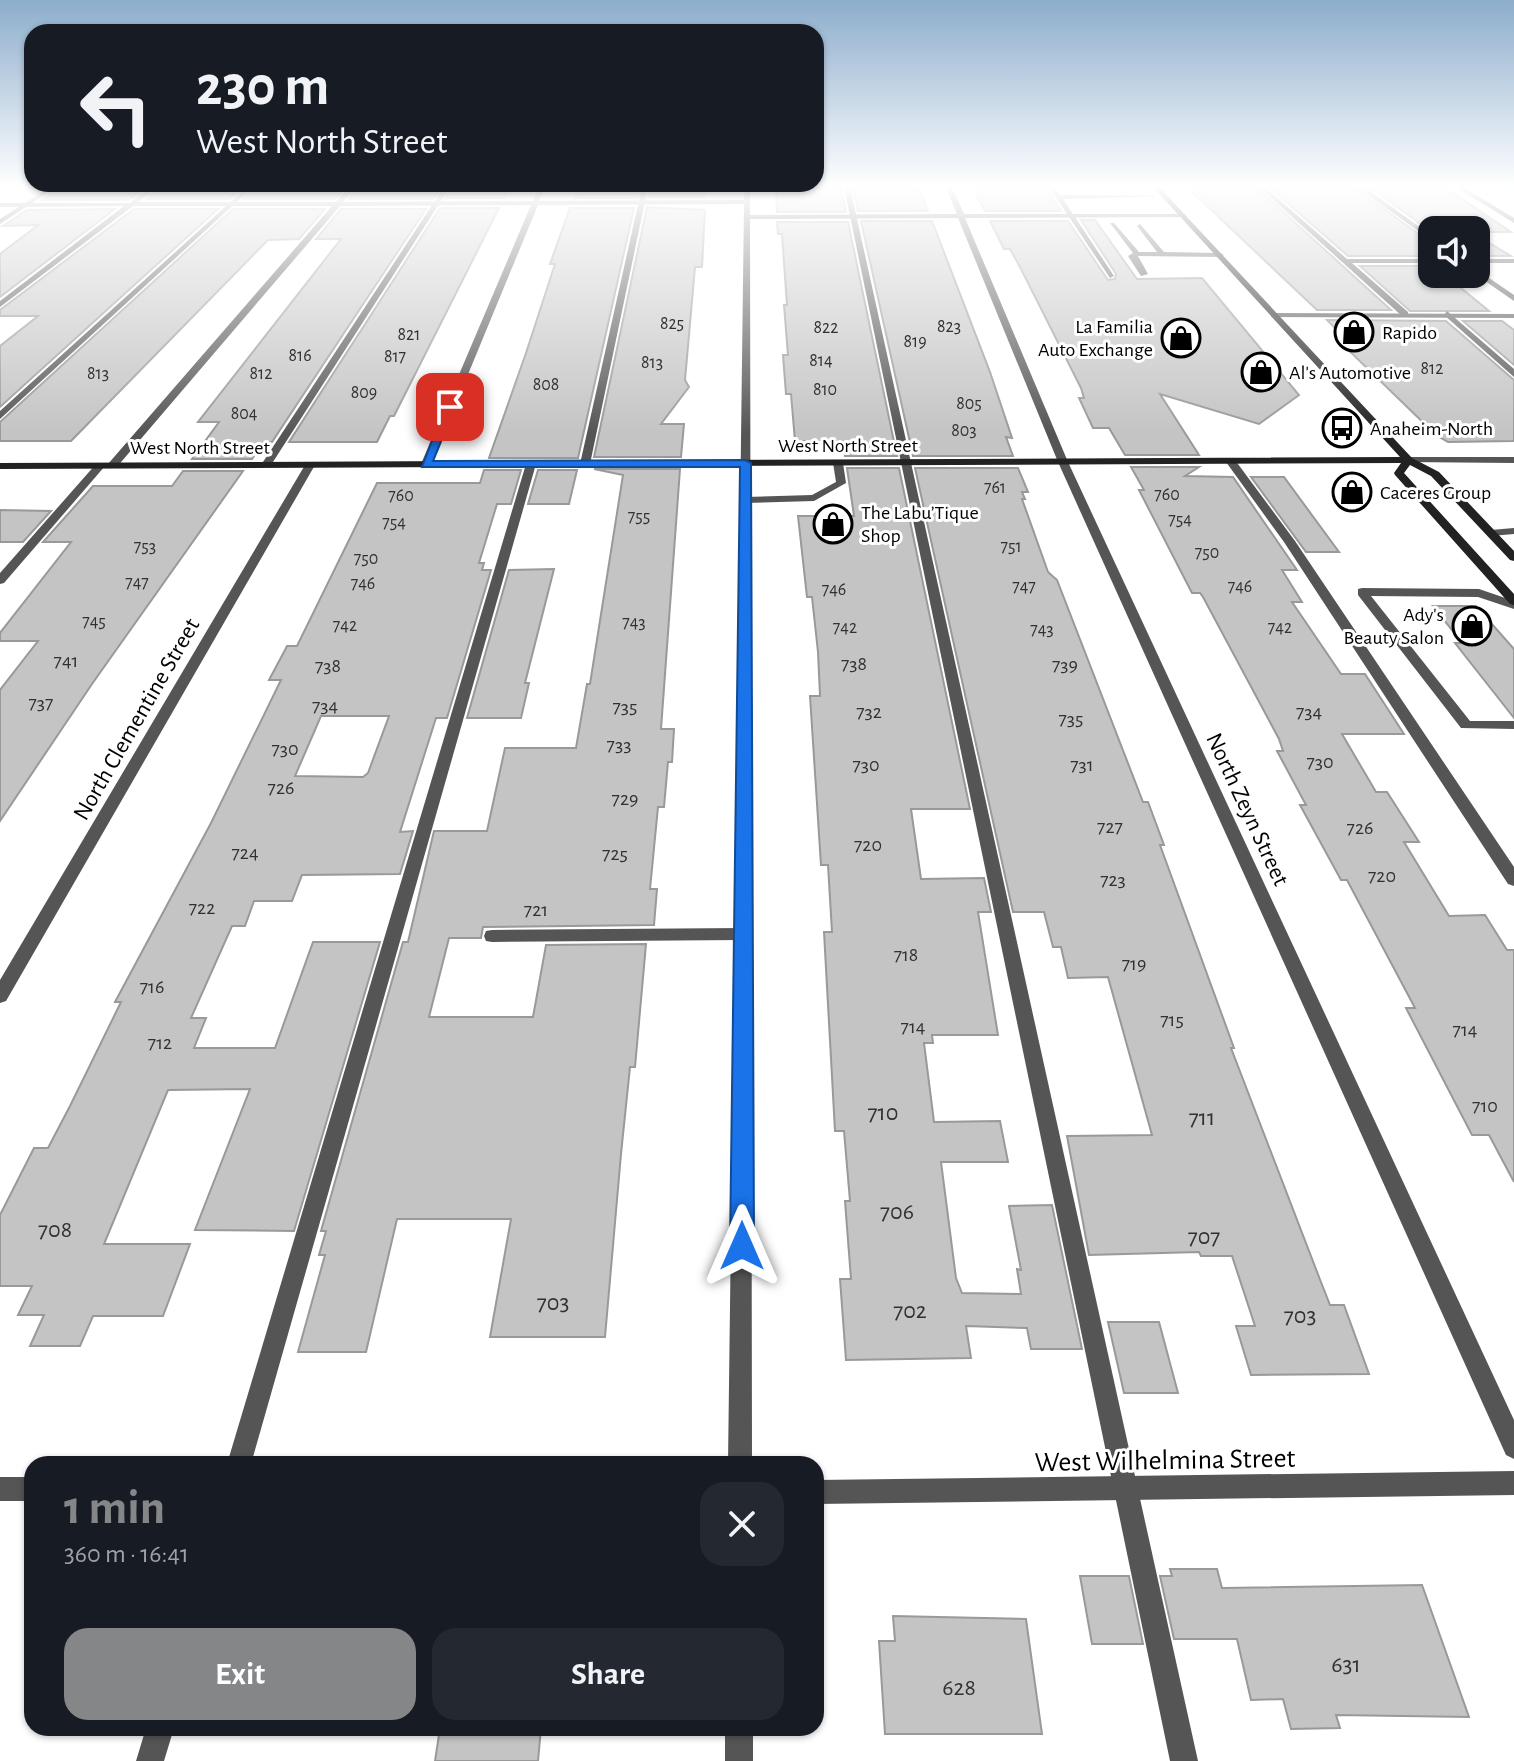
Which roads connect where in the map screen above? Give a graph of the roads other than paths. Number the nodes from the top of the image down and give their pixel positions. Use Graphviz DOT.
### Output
graph roads {
  1 [pos="46,269"];
  2 [pos="160,269"];
  3 [pos="280,269"];
  4 [pos="394,269"];
  5 [pos="506,269"];
  6 [pos="628,269"];
  7 [pos="747,269"];
  8 [pos="865,269"];
  9 [pos="983,269"];
  10 [pos="1105,269"];
  11 [pos="1141,269"];
  12 [pos="1233,269"];
  13 [pos="1355,269"];
  14 [pos="1144,274"];
  15 [pos="1110,276"];
  16 [pos="1490,281"];
  17 [pos="1514,299"];
  18 [pos="0,305"];
  19 [pos="1447,313"];
  20 [pos="1514,313"];
  21 [pos="1405,314"];
  22 [pos="1274,315"];
  23 [pos="1514,374"];
  24 [pos="0,416"];
  25 [pos="1408,460"];
  26 [pos="1514,460"];
  27 [pos="1063,462"];
  28 [pos="1231,462"];
  29 [pos="745,463"];
  30 [pos="838,463"];
  31 [pos="907,463"];
  32 [pos="426,464"];
  33 [pos="531,464"];
  34 [pos="585,464"];
  35 [pos="266,465"];
  36 [pos="310,465"];
  37 [pos="0,466"];
  38 [pos="106,466"];
  39 [pos="745,500"];
  40 [pos="1514,531"];
  41 [pos="1491,533"];
  42 [pos="1514,558"];
  43 [pos="0,580"];
  44 [pos="1514,603"];
  45 [pos="1514,725"];
  46 [pos="1514,880"];
  47 [pos="743,934"];
  48 [pos="492,936"];
  49 [pos="0,996"];
  50 [pos="1514,1447"];
  51 [pos="241,1456"];
  52 [pos="740,1456"];
  53 [pos="1514,1483"];
  54 [pos="0,1489"];
  55 [pos="24,1489"];
  56 [pos="1125,1490"];
  57 [pos="824,1492"];
  58 [pos="158,1736"];
  59 [pos="739,1736"];
  60 [pos="150,1761"];
  61 [pos="739,1761"];
  62 [pos="1184,1761"];
  1 -- 18 [label="street"];
  2 -- 24 [label="street"];
  3 -- 38 [label="street"];
  4 -- 35 [label="street"];
  5 -- 32 [label="street"];
  6 -- 34 [label="street"];
  7 -- 29 [label="street"];
  8 -- 31 [label="street"];
  9 -- 27 [label="street, North Zeyn Street"];
  10 -- 15 [label="street"];
  11 -- 14 [label="street"];
  12 -- 22 [label="street"];
  13 -- 21 [label="street"];
  16 -- 17 [label="street"];
  19 -- 20 [label="street"];
  19 -- 21 [label="street"];
  19 -- 23 [label="street"];
  21 -- 22 [label="street"];
  22 -- 25 [label="street"];
  25 -- 26 [label="street"];
  25 -- 28 [label="street, West North Street"];
  25 -- 41 [label="street"];
  25 -- 44 [label="street"];
  27 -- 28 [label="street, West North Street"];
  27 -- 31 [label="street, West North Street"];
  27 -- 50 [label="street, North Zeyn Street"];
  28 -- 46 [label="street"];
  29 -- 30 [label="street, West North Street"];
  29 -- 34 [label="street, West North Street"];
  29 -- 39 [label="street"];
  30 -- 31 [label="street, West North Street"];
  30 -- 39 [label="street"];
  31 -- 56 [label="street"];
  32 -- 33 [label="street, West North Street"];
  32 -- 36 [label="street, West North Street"];
  33 -- 34 [label="street, West North Street"];
  33 -- 51 [label="street"];
  35 -- 36 [label="street, West North Street"];
  35 -- 38 [label="street, West North Street"];
  36 -- 49 [label="street, North Clementine Street"];
  37 -- 38 [label="street, West North Street"];
  38 -- 43 [label="street"];
  39 -- 47 [label="street"];
  40 -- 41 [label="street"];
  41 -- 42 [label="street"];
  44 -- 45 [label="street"];
  47 -- 48 [label="street"];
  47 -- 52 [label="street"];
  53 -- 56 [label="street, West Wilhelmina Street"];
  54 -- 55 [label="street"];
  56 -- 57 [label="street, West Wilhelmina Street"];
  56 -- 62 [label="street"];
  58 -- 60 [label="street"];
  59 -- 61 [label="street"];
}
